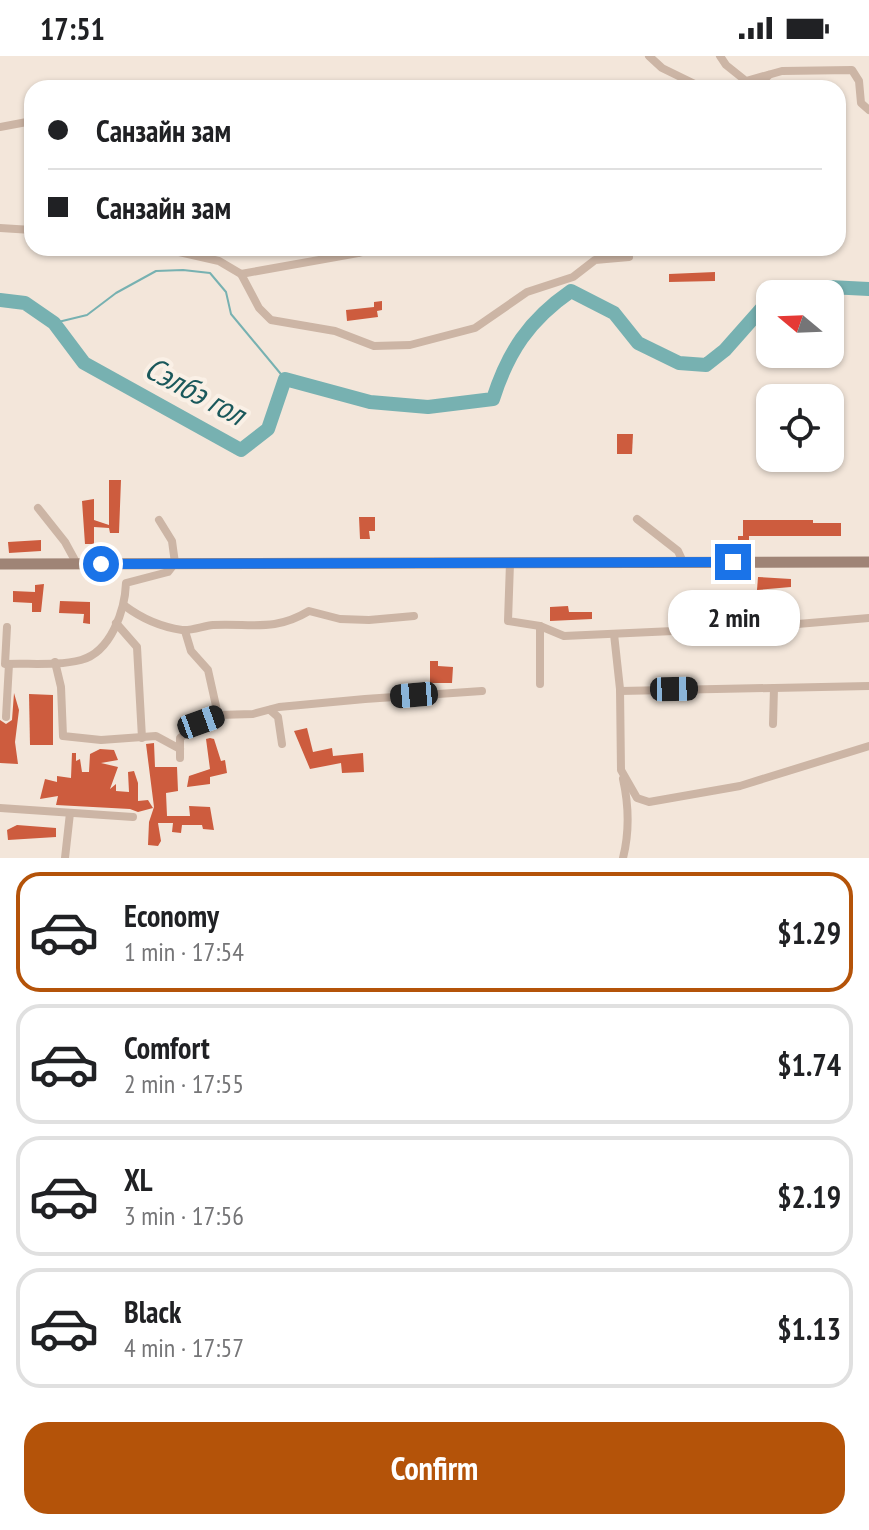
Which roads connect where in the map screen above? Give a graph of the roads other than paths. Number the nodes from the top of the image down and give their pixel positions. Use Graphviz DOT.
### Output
graph roads {
  1 [pos="649,56"];
  2 [pos="720,56"];
  3 [pos="769,75"];
  4 [pos="687,80"];
  5 [pos="745,80"];
  6 [pos="750,80"];
  7 [pos="764,80"];
  8 [pos="869,110"];
  9 [pos="24,122"];
  10 [pos="0,127"];
  11 [pos="0,228"];
  12 [pos="24,230"];
  13 [pos="188,256"];
  14 [pos="333,256"];
  15 [pos="629,257"];
  16 [pos="241,274"];
  17 [pos="38,508"];
  18 [pos="637,519"];
  19 [pos="159,520"];
  20 [pos="683,562"];
  21 [pos="869,562"];
  22 [pos="175,563"];
  23 [pos="510,563"];
  24 [pos="0,564"];
  25 [pos="77,564"];
  26 [pos="125,606"];
  27 [pos="414,616"];
  28 [pos="869,618"];
  29 [pos="116,623"];
  30 [pos="540,626"];
  31 [pos="7,627"];
  32 [pos="185,631"];
  33 [pos="614,634"];
  34 [pos="55,662"];
  35 [pos="9,664"];
  36 [pos="540,684"];
  37 [pos="869,686"];
  38 [pos="774,688"];
  39 [pos="482,691"];
  40 [pos="620,691"];
  41 [pos="270,710"];
  42 [pos="218,715"];
  43 [pos="6,717"];
  44 [pos="773,724"];
  45 [pos="142,738"];
  46 [pos="282,744"];
  47 [pos="869,746"];
  48 [pos="621,770"];
  49 [pos="0,808"];
  50 [pos="70,813"];
  51 [pos="133,817"];
  52 [pos="65,858"];
  53 [pos="623,858"];
  1 -- 4 [label="street"];
  2 -- 5 [label="street"];
  3 -- 6 [label="street"];
  3 -- 7 [label="street"];
  3 -- 8 [label="street"];
  9 -- 10 [label="street"];
  11 -- 12 [label="street"];
  13 -- 16 [label="street"];
  14 -- 16 [label="street"];
  15 -- 16 [label="street"];
  17 -- 25 [label="street"];
  18 -- 20 [label="street"];
  19 -- 22 [label="street"];
  20 -- 21 [label="main road"];
  20 -- 23 [label="main road"];
  22 -- 23 [label="main road"];
  22 -- 25 [label="main road"];
  22 -- 26 [label="street"];
  23 -- 30 [label="street"];
  24 -- 25 [label="main road"];
  26 -- 29 [label="street"];
  26 -- 32 [label="street"];
  27 -- 32 [label="street"];
  28 -- 33 [label="street"];
  29 -- 34 [label="street"];
  29 -- 45 [label="street"];
  30 -- 33 [label="street"];
  30 -- 36 [label="street"];
  31 -- 35 [label="street"];
  32 -- 42 [label="street"];
  33 -- 40 [label="street"];
  34 -- 35 [label="street"];
  34 -- 45 [label="street"];
  35 -- 43 [label="street"];
  37 -- 38 [label="street"];
  38 -- 40 [label="street"];
  38 -- 44 [label="street"];
  39 -- 41 [label="street"];
  40 -- 48 [label="street"];
  41 -- 42 [label="street"];
  41 -- 46 [label="street"];
  42 -- 45 [label="street"];
  47 -- 48 [label="street"];
  48 -- 53 [label="street"];
  49 -- 50 [label="street"];
  50 -- 51 [label="street"];
  50 -- 52 [label="street"];
}
